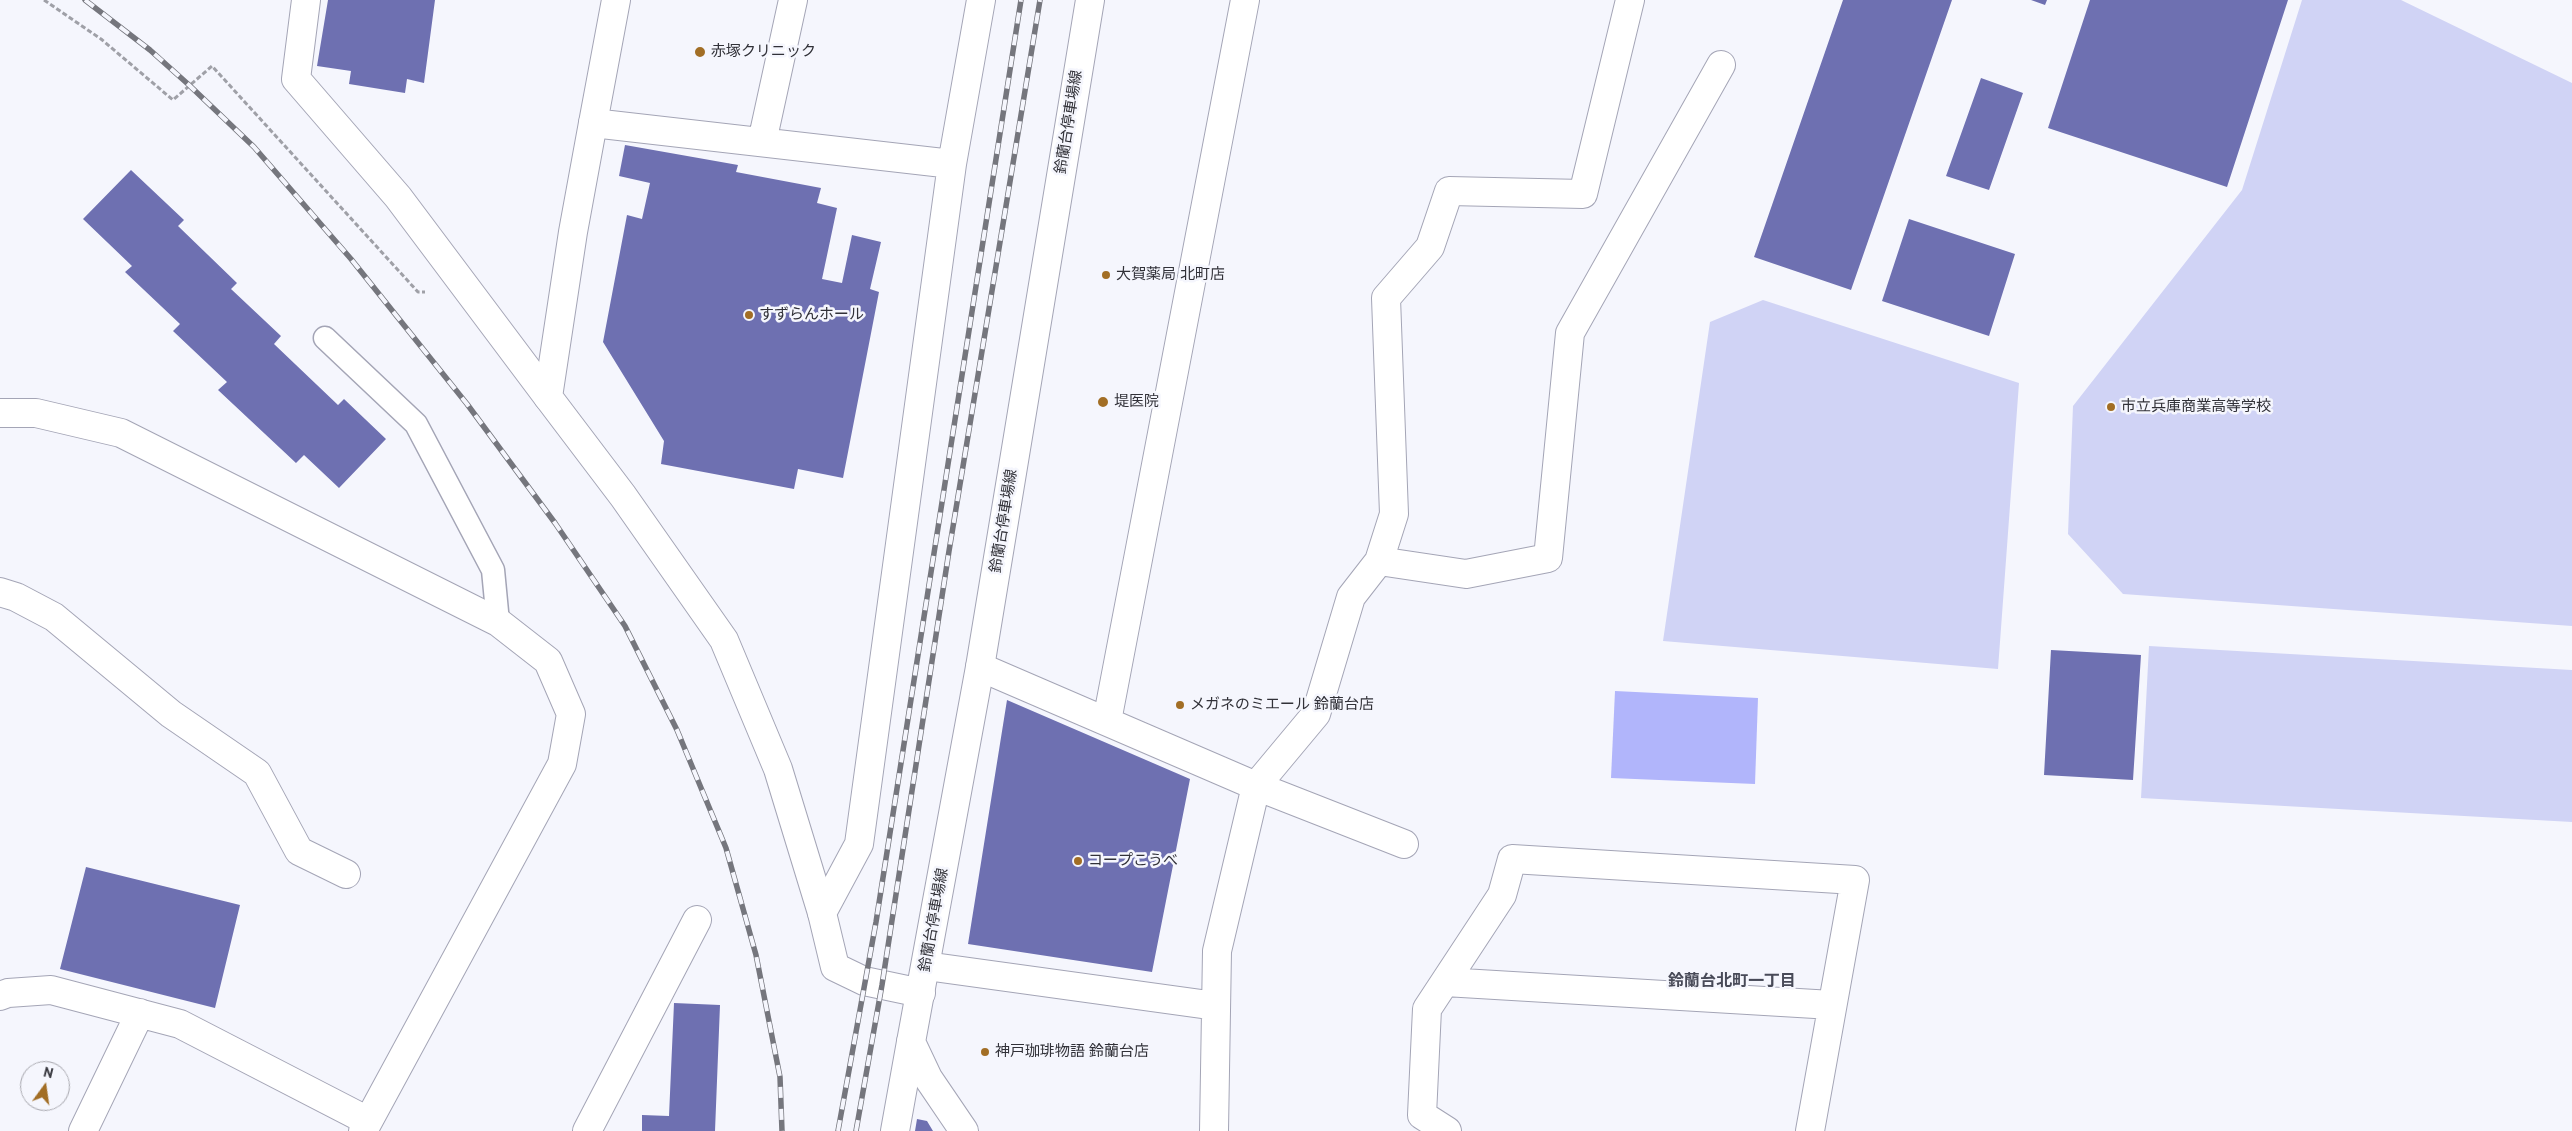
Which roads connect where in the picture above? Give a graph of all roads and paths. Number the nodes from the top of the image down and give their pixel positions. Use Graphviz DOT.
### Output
graph roads {
  1 [pos="44,0"];
  2 [pos="306,0"];
  3 [pos="616,0"];
  4 [pos="793,0"];
  5 [pos="981,0"];
  6 [pos="1090,0"];
  7 [pos="1245,0"];
  8 [pos="1630,0"];
  9 [pos="1721,65"];
  10 [pos="592,123"];
  11 [pos="762,142"];
  12 [pos="952,164"];
  13 [pos="472,294"];
  14 [pos="325,338"];
  15 [pos="548,396"];
  16 [pos="0,413"];
  17 [pos="1379,561"];
  18 [pos="0,592"];
  19 [pos="498,622"];
  20 [pos="980,666"];
  21 [pos="1107,721"];
  22 [pos="1256,786"];
  23 [pos="1404,844"];
  24 [pos="346,874"];
  25 [pos="822,913"];
  26 [pos="697,920"];
  27 [pos="926,966"];
  28 [pos="1444,982"];
  29 [pos="921,993"];
  30 [pos="0,996"];
  31 [pos="1832,1005"];
  32 [pos="1216,1006"];
  33 [pos="140,1013"];
  34 [pos="911,1042"];
  35 [pos="366,1126"];
  36 [pos="83,1131"];
  37 [pos="586,1131"];
  38 [pos="895,1131"];
  39 [pos="964,1131"];
  40 [pos="1214,1131"];
  41 [pos="1447,1131"];
  42 [pos="1810,1131"];
  1 -- 13 [label="path"];
  2 -- 13 [label="street"];
  3 -- 10 [label="street"];
  4 -- 11 [label="street"];
  5 -- 12 [label="street"];
  6 -- 20 [label="street, 鈴蘭台停車場線"];
  7 -- 21 [label="street"];
  8 -- 17 [label="street"];
  9 -- 17 [label="street"];
  10 -- 11 [label="street"];
  10 -- 15 [label="street"];
  11 -- 12 [label="street"];
  12 -- 25 [label="street"];
  13 -- 15 [label="street"];
  14 -- 19 [label="lane"];
  15 -- 25 [label="street"];
  16 -- 19 [label="street"];
  17 -- 22 [label="street"];
  18 -- 24 [label="street"];
  19 -- 35 [label="street"];
  20 -- 21 [label="street"];
  20 -- 27 [label="street, 鈴蘭台停車場線"];
  21 -- 22 [label="street"];
  22 -- 23 [label="street"];
  22 -- 32 [label="street"];
  25 -- 29 [label="street"];
  26 -- 37 [label="street"];
  27 -- 29 [label="street, 鈴蘭台停車場線"];
  27 -- 32 [label="street"];
  28 -- 31 [label="street"];
  28 -- 31 [label="street"];
  28 -- 41 [label="street"];
  29 -- 34 [label="street, 鈴蘭台停車場線"];
  30 -- 33 [label="street"];
  31 -- 42 [label="street"];
  32 -- 40 [label="street"];
  33 -- 35 [label="street"];
  33 -- 36 [label="street"];
  34 -- 38 [label="street, 鈴蘭台停車場線"];
  34 -- 39 [label="street"];
}
